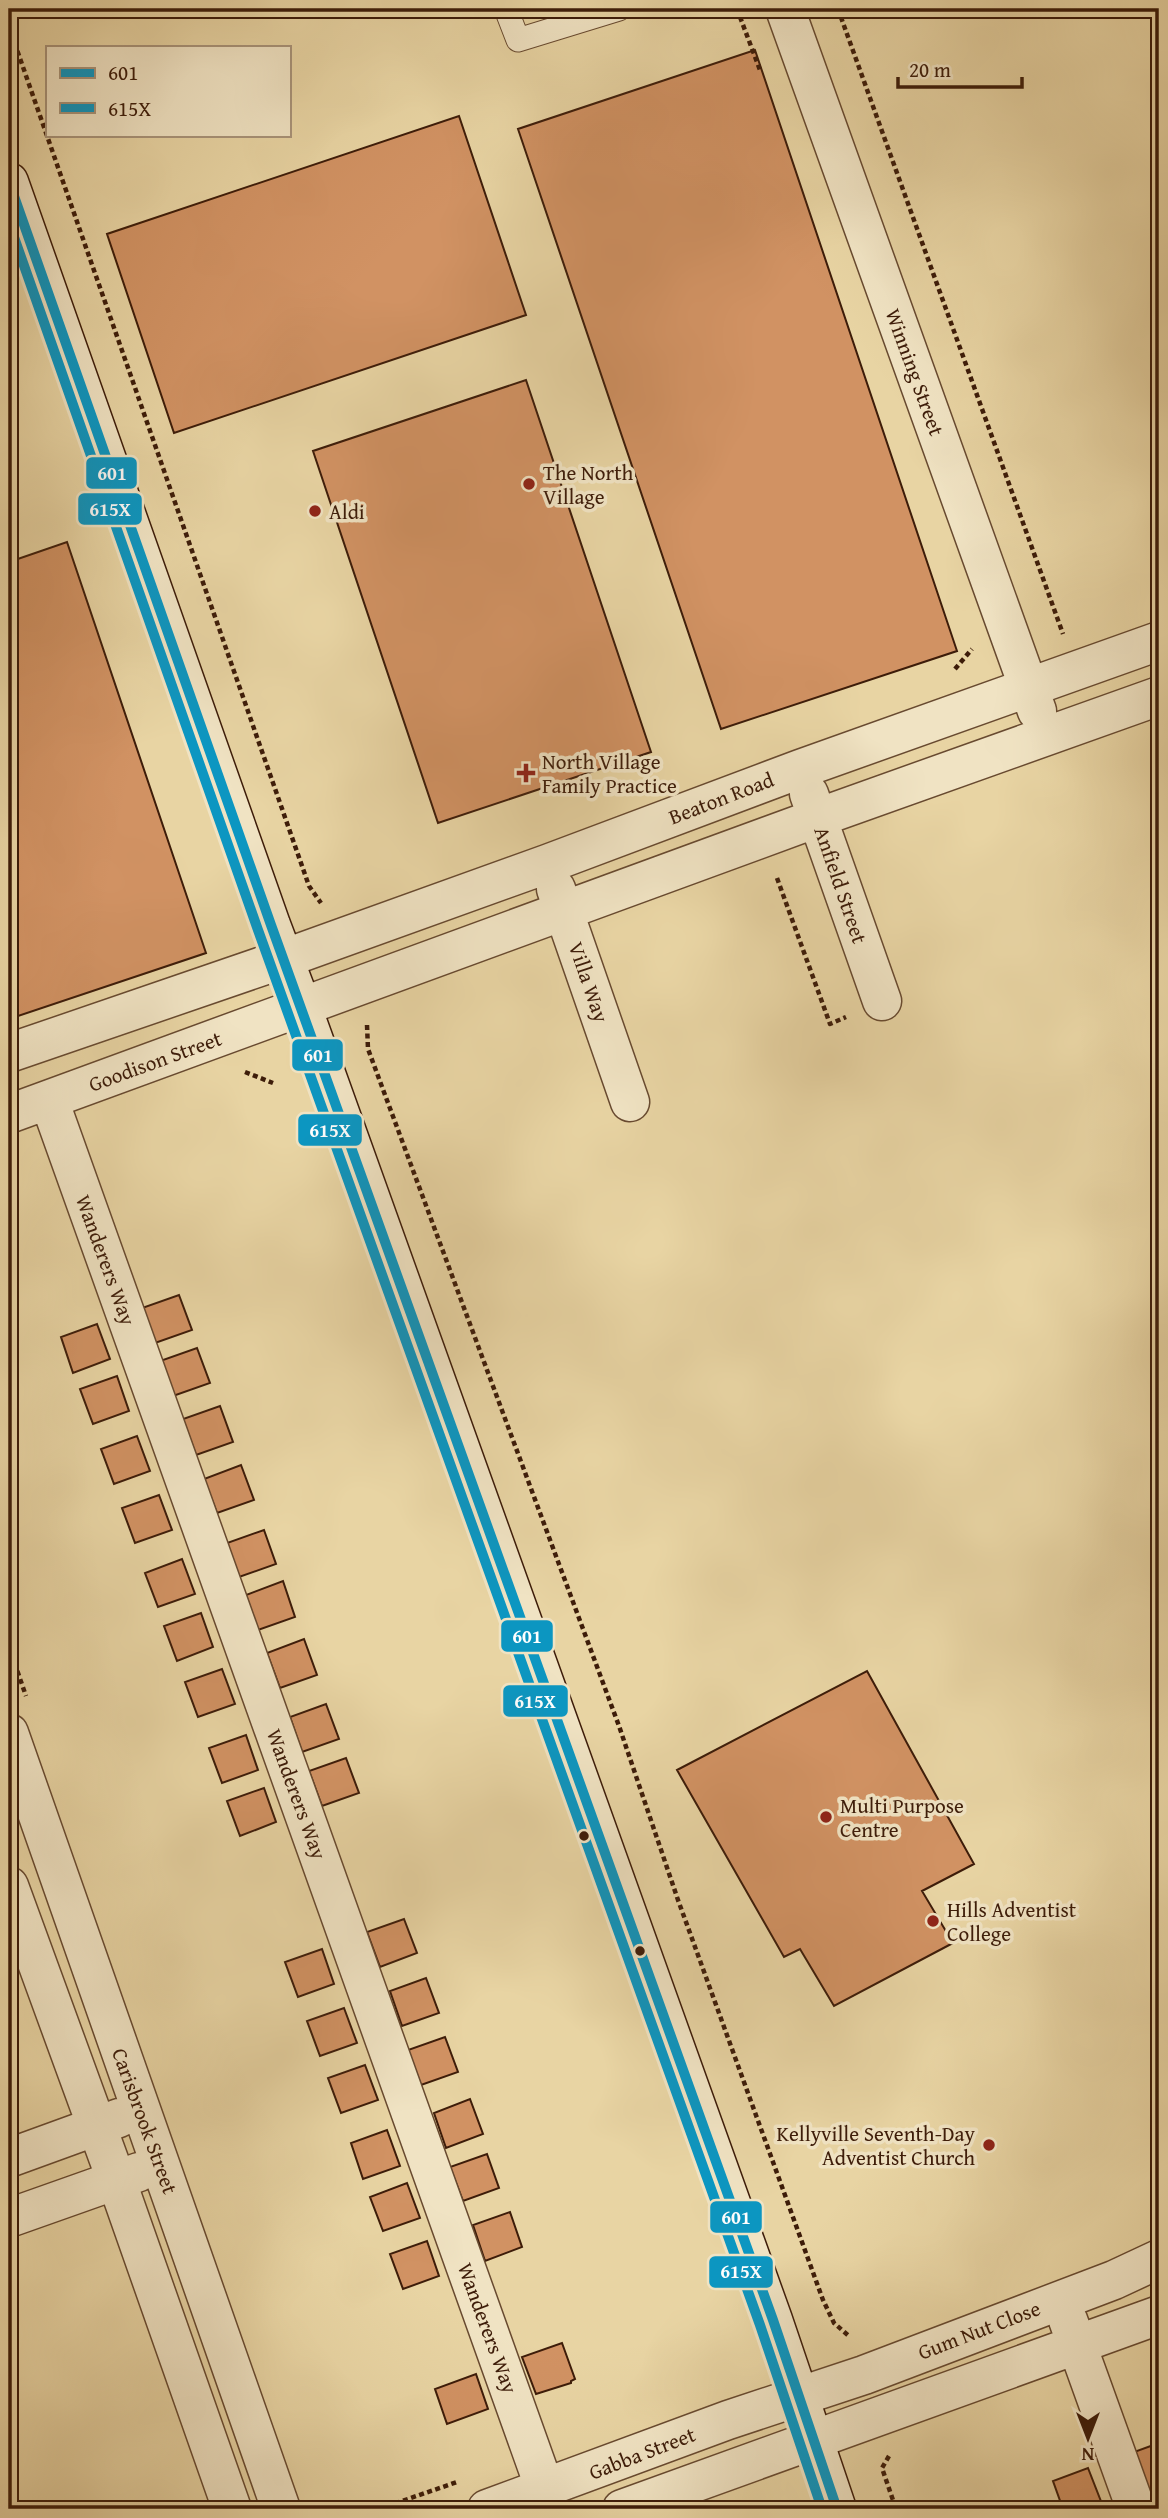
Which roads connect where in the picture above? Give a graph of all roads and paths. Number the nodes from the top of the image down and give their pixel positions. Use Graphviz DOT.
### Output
graph roads {
  1 [pos="506,9"];
  2 [pos="619,9"];
  3 [pos="737,9"];
  4 [pos="785,9"];
  5 [pos="838,9"];
  6 [pos="9,27"];
  7 [pos="761,74"];
  8 [pos="46,133"];
  9 [pos="47,136"];
  10 [pos="9,182"];
  11 [pos="1159,641"];
  12 [pos="1066,644"];
  13 [pos="974,646"];
  14 [pos="954,670"];
  15 [pos="1028,687"];
  16 [pos="1159,696"];
  17 [pos="1046,736"];
  18 [pos="800,769"];
  19 [pos="817,818"];
  20 [pos="547,864"];
  21 [pos="777,877"];
  22 [pos="564,912"];
  23 [pos="337,939"];
  24 [pos="283,959"];
  25 [pos="355,988"];
  26 [pos="882,1001"];
  27 [pos="302,1007"];
  28 [pos="830,1024"];
  29 [pos="9,1053"];
  30 [pos="49,1100"];
  31 [pos="629,1102"];
  32 [pos="9,1114"];
  33 [pos="9,1733"];
  34 [pos="9,1886"];
  35 [pos="141,2110"];
  36 [pos="96,2125"];
  37 [pos="9,2158"];
  38 [pos="162,2165"];
  39 [pos="116,2179"];
  40 [pos="9,2218"];
  41 [pos="1159,2259"];
  42 [pos="1060,2299"];
  43 [pos="1159,2315"];
  44 [pos="1077,2344"];
  45 [pos="864,2375"];
  46 [pos="797,2396"];
  47 [pos="878,2416"];
  48 [pos="813,2441"];
  49 [pos="464,2480"];
  50 [pos="545,2489"];
  51 [pos="232,2509"];
  52 [pos="281,2509"];
  53 [pos="379,2509"];
  54 [pos="487,2509"];
  55 [pos="622,2509"];
  56 [pos="837,2509"];
  57 [pos="896,2509"];
  58 [pos="1136,2509"];
  1 -- 2 [label="lane"];
  3 -- 7 [label="path"];
  4 -- 15 [label="street, Winning Street"];
  5 -- 12 [label="path"];
  6 -- 8 [label="path"];
  9 -- 23 [label="path"];
  10 -- 24 [label="street"];
  11 -- 15 [label="street, Beaton Road"];
  13 -- 14 [label="path"];
  15 -- 17 [label="street, Winning Street"];
  15 -- 18 [label="street, Beaton Road"];
  16 -- 17 [label="street"];
  17 -- 19 [label="street"];
  18 -- 19 [label="street, Anfield Street"];
  18 -- 20 [label="street, Beaton Road"];
  19 -- 22 [label="street"];
  19 -- 26 [label="street, Anfield Street"];
  20 -- 22 [label="street, Villa Way"];
  20 -- 23 [label="street, Beaton Road"];
  21 -- 28 [label="path"];
  22 -- 25 [label="street"];
  22 -- 31 [label="street, Villa Way"];
  23 -- 24 [label="street, Beaton Road"];
  24 -- 27 [label="street"];
  24 -- 29 [label="street"];
  25 -- 27 [label="street"];
  25 -- 45 [label="path"];
  27 -- 30 [label="street, Goodison Street"];
  27 -- 46 [label="street"];
  30 -- 32 [label="street, Goodison Street"];
  30 -- 50 [label="street, Wanderers Way"];
  33 -- 35 [label="street, Carisbrook Street"];
  34 -- 36 [label="street"];
  35 -- 36 [label="street"];
  35 -- 38 [label="street, Carisbrook Street"];
  36 -- 37 [label="street"];
  36 -- 39 [label="street"];
  38 -- 39 [label="street"];
  38 -- 52 [label="street, Carisbrook Street"];
  39 -- 40 [label="street"];
  39 -- 51 [label="street"];
  41 -- 42 [label="street, Gum Nut Close"];
  42 -- 44 [label="street"];
  42 -- 45 [label="street, Gum Nut Close"];
  43 -- 44 [label="street"];
  44 -- 47 [label="street"];
  44 -- 58 [label="street"];
  45 -- 46 [label="street, Gum Nut Close"];
  46 -- 48 [label="street"];
  46 -- 50 [label="street, Gabba Street"];
  47 -- 48 [label="street"];
  47 -- 57 [label="path"];
  48 -- 55 [label="street"];
  48 -- 56 [label="street"];
  49 -- 53 [label="path"];
  50 -- 54 [label="street, Gabba Street"];
}
